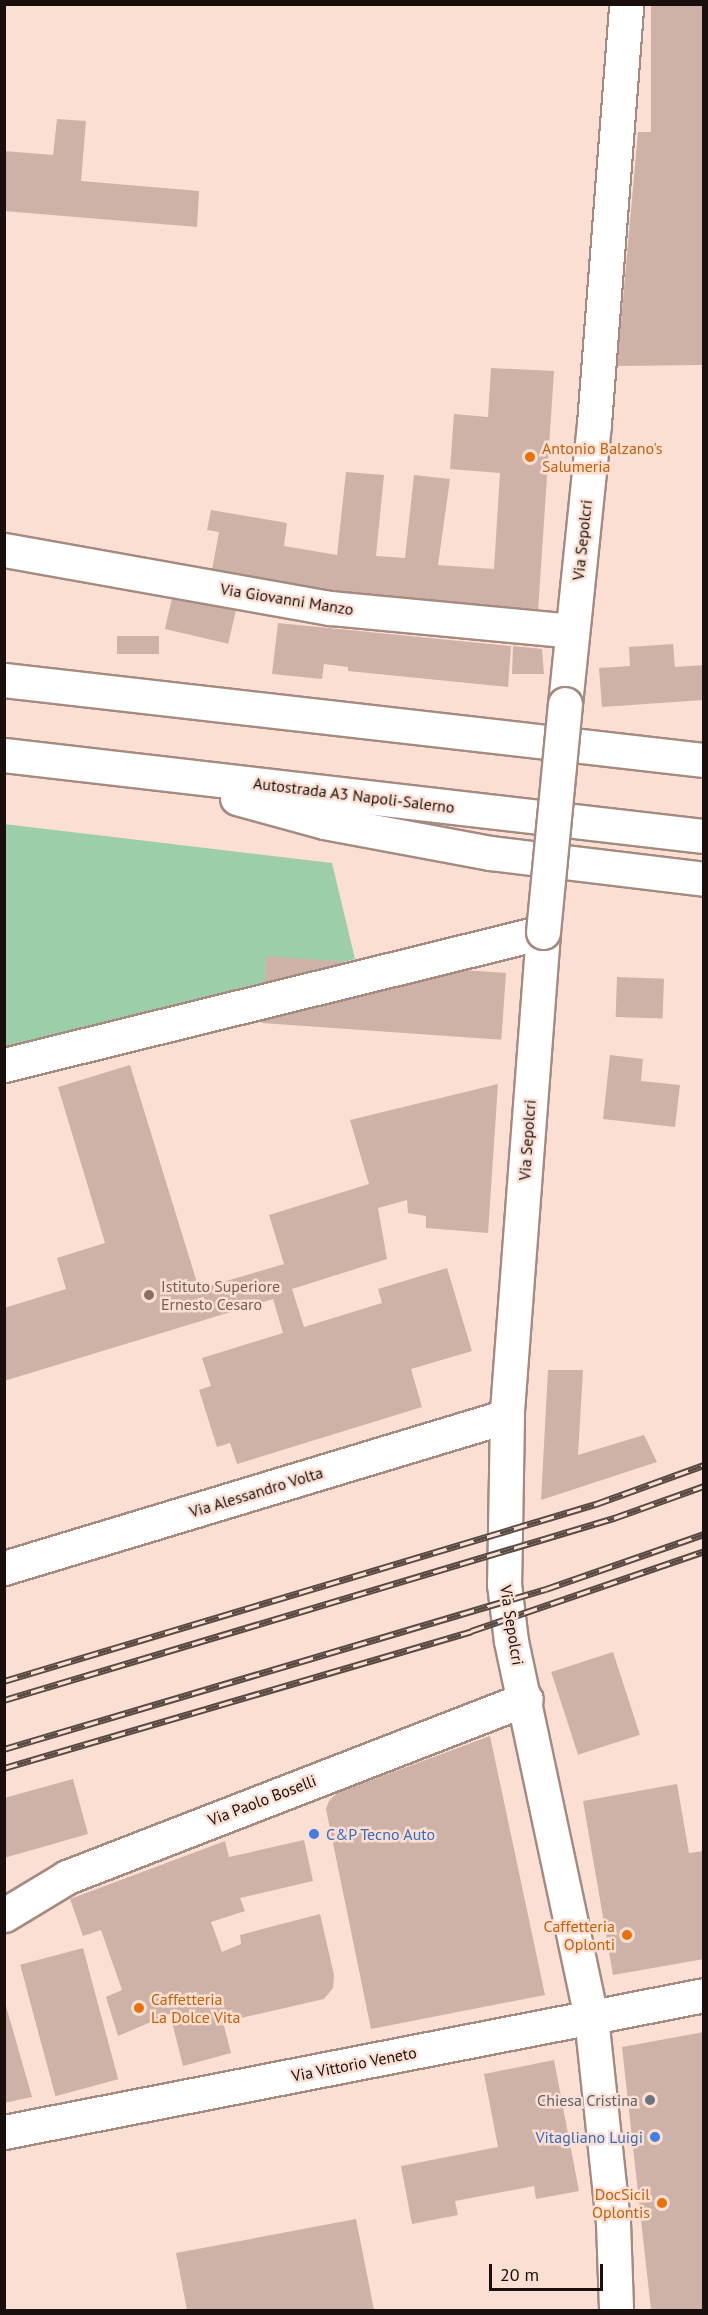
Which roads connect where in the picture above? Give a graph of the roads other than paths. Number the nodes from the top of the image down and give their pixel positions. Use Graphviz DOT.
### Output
graph roads {
  1 [pos="626,4"];
  2 [pos="4,550"];
  3 [pos="572,631"];
  4 [pos="4,680"];
  5 [pos="4,755"];
  6 [pos="704,760"];
  7 [pos="140,770"];
  8 [pos="704,836"];
  9 [pos="704,879"];
  10 [pos="543,932"];
  11 [pos="4,1065"];
  12 [pos="507,1416"];
  13 [pos="4,1568"];
  14 [pos="526,1699"];
  15 [pos="4,1915"];
  16 [pos="704,1995"];
  17 [pos="591,2017"];
  18 [pos="4,2132"];
  19 [pos="616,2310"];
  1 -- 3 [label="main road, Via Sepolcri"];
  2 -- 3 [label="main road, Via Giovanni Manzo"];
  3 -- 10 [label="main road, Via Sepolcri, bridge"];
  4 -- 6 [label="main road"];
  5 -- 7 [label="main road, Autostrada A3 Napoli-Salerno"];
  7 -- 8 [label="main road, Autostrada A3 Napoli-Salerno"];
  7 -- 9 [label="main road"];
  10 -- 11 [label="main road"];
  10 -- 12 [label="main road, Via Sepolcri"];
  12 -- 13 [label="main road, Via Alessandro Volta"];
  12 -- 14 [label="main road, Via Sepolcri"];
  14 -- 15 [label="main road, Via Paolo Boselli"];
  14 -- 17 [label="main road, Via Sepolcri"];
  16 -- 17 [label="main road, Via Vittorio Veneto"];
  17 -- 18 [label="main road, Via Vittorio Veneto"];
  17 -- 19 [label="main road, Via Sepolcri"];
}
